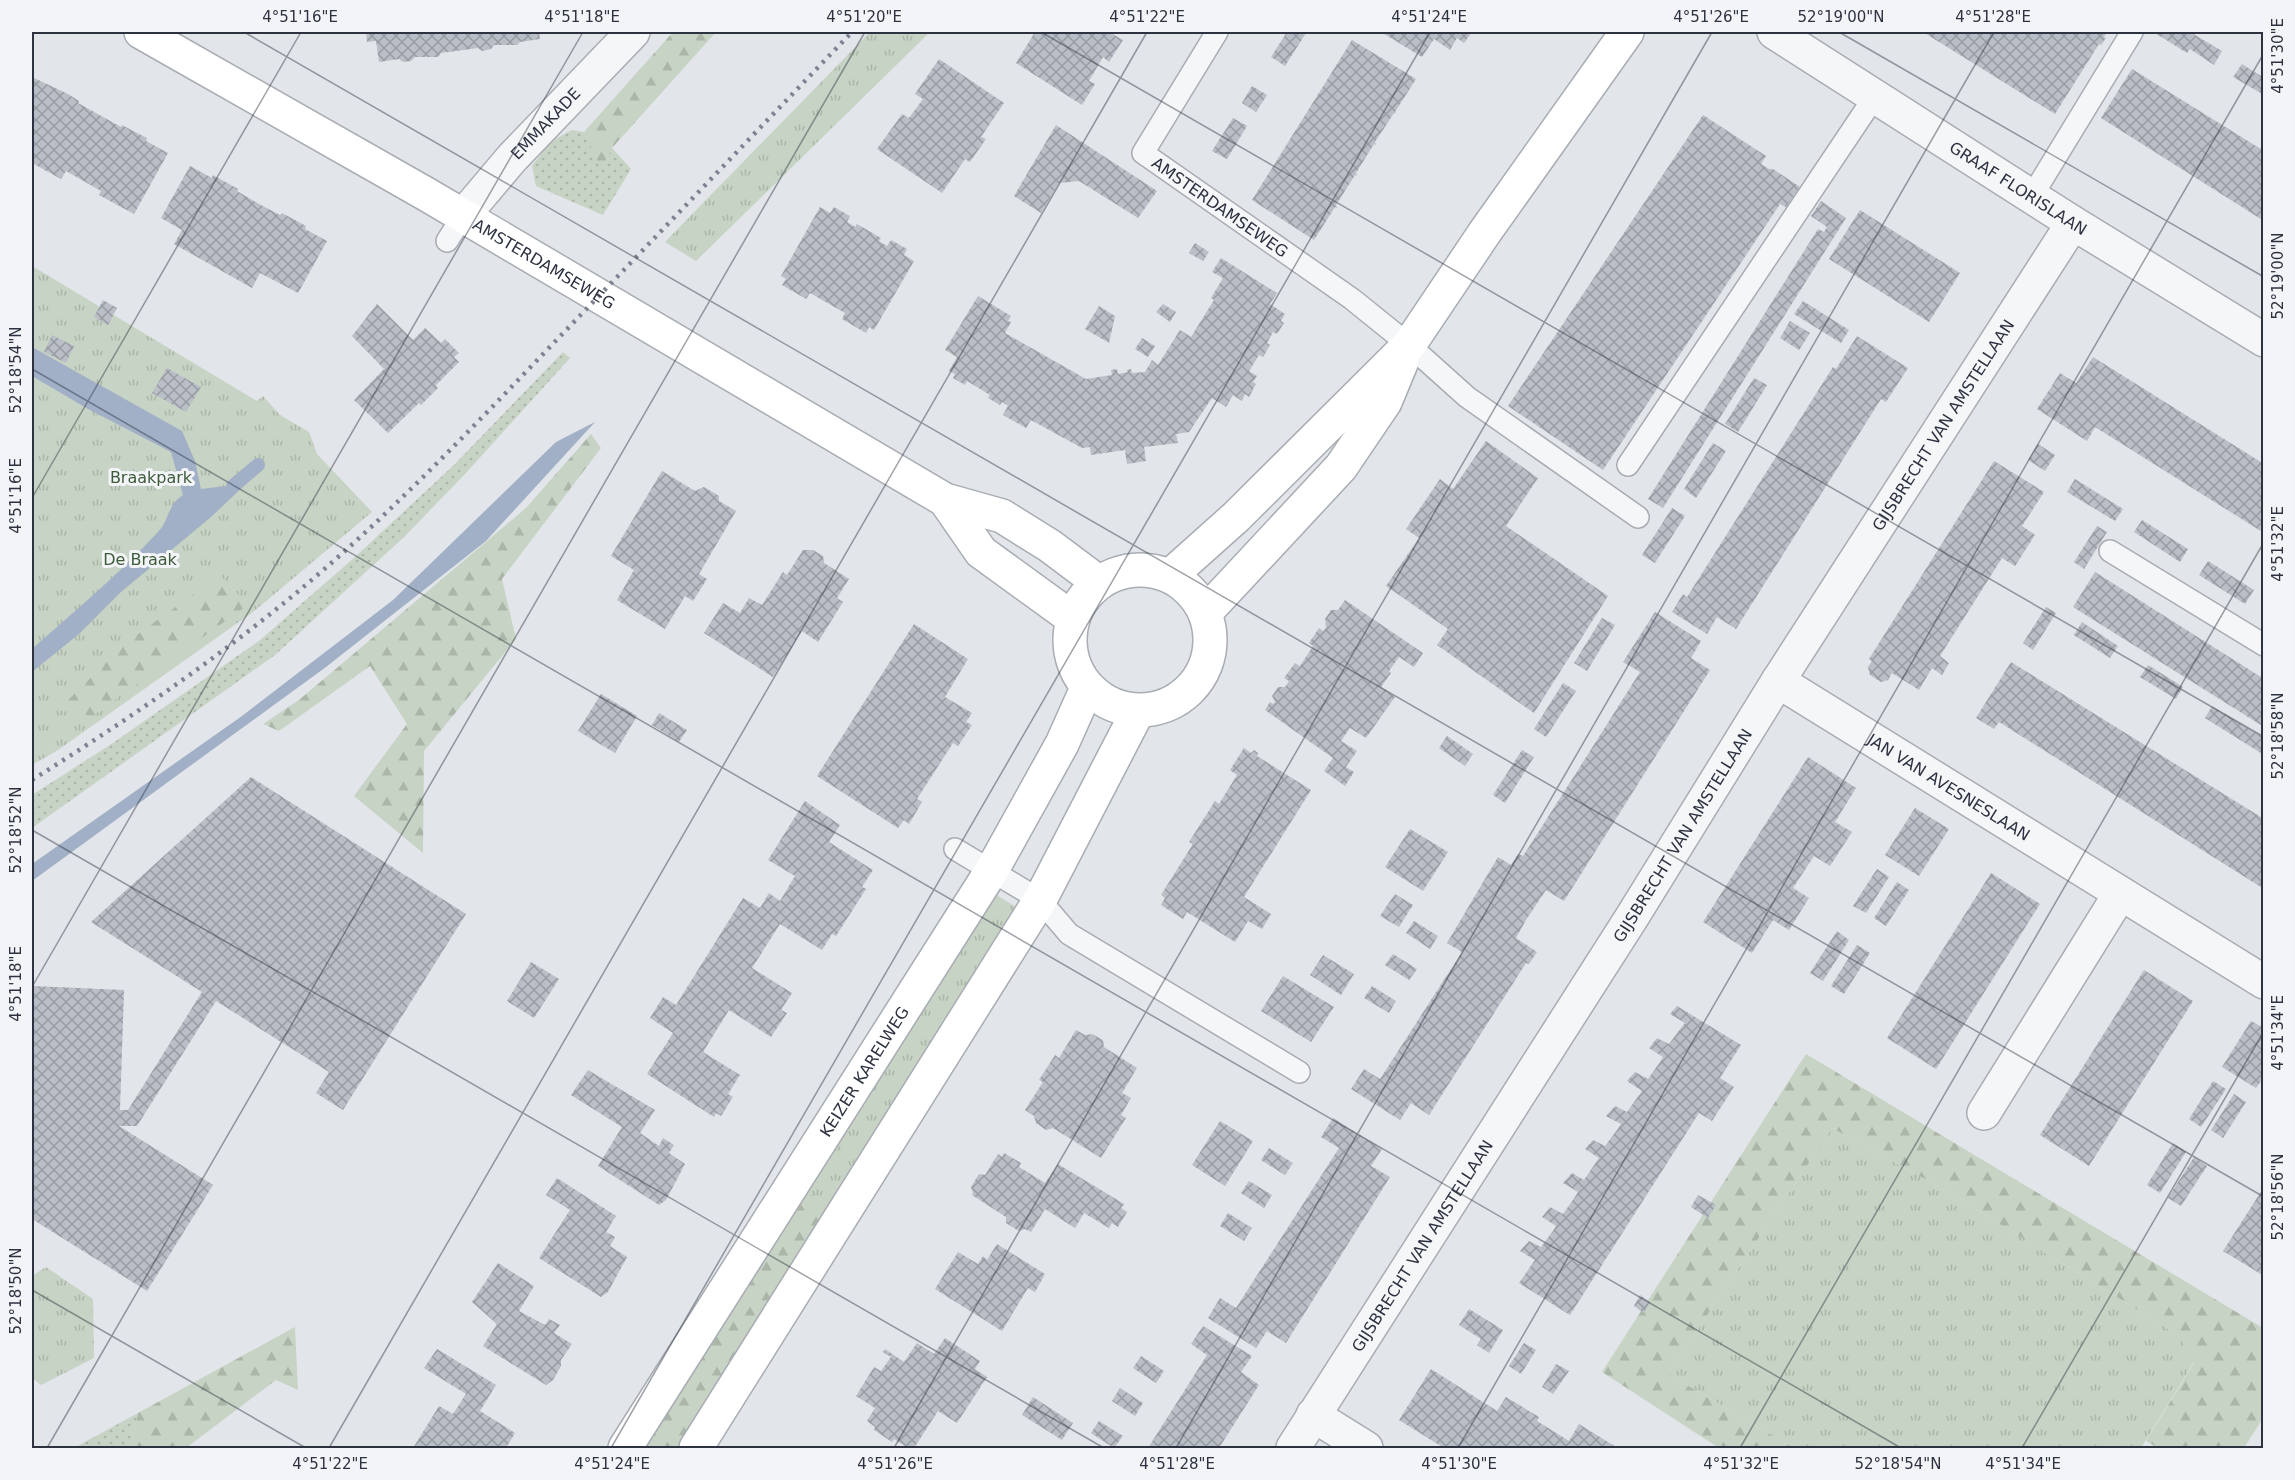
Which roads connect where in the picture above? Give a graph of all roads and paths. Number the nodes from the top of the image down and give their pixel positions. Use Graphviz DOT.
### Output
graph roads {
  1 [pos="141,32"];
  2 [pos="633,32"];
  3 [pos="1217,32"];
  4 [pos="1626,32"];
  5 [pos="1773,32"];
  6 [pos="2132,32"];
  7 [pos="1875,96"];
  8 [pos="2032,196"];
  9 [pos="2073,223"];
  10 [pos="455,229"];
  11 [pos="2264,340"];
  12 [pos="1408,345"];
  13 [pos="1628,465"];
  14 [pos="945,500"];
  15 [pos="1638,517"];
  16 [pos="2110,551"];
  17 [pos="1170,576"];
  18 [pos="1098,582"];
  19 [pos="1205,613"];
  20 [pos="1072,618"];
  21 [pos="2264,645"];
  22 [pos="1778,681"];
  23 [pos="1087,688"];
  24 [pos="1138,711"];
  25 [pos="955,849"];
  26 [pos="992,870"];
  27 [pos="2120,894"];
  28 [pos="1040,900"];
  29 [pos="2264,982"];
  30 [pos="1299,1072"];
  31 [pos="1984,1113"];
  32 [pos="1313,1416"];
  33 [pos="625,1449"];
  34 [pos="696,1449"];
  35 [pos="1293,1449"];
  36 [pos="1366,1449"];
  1 -- 10 [label="main road, AMSTERDAMSEWEG"];
  2 -- 10 [label="street, EMMAKADE"];
  3 -- 12 [label="lane, AMSTERDAMSEWEG"];
  4 -- 12 [label="main road"];
  5 -- 7 [label="street, GRAAF FLORISLAAN"];
  6 -- 8 [label="lane"];
  7 -- 8 [label="street, GRAAF FLORISLAAN"];
  7 -- 13 [label="lane"];
  8 -- 9 [label="street, GRAAF FLORISLAAN"];
  9 -- 11 [label="street, GRAAF FLORISLAAN"];
  9 -- 22 [label="street, GIJSBRECHT VAN AMSTELLAAN"];
  10 -- 14 [label="main road, AMSTERDAMSEWEG"];
  12 -- 15 [label="lane"];
  12 -- 17 [label="main road"];
  12 -- 19 [label="main road"];
  14 -- 18 [label="main road, AMSTERDAMSEWEG"];
  14 -- 20 [label="main road, AMSTERDAMSEWEG"];
  16 -- 21 [label="lane"];
  17 -- 18 [label="main road"];
  17 -- 19 [label="main road"];
  18 -- 20 [label="main road"];
  19 -- 24 [label="main road"];
  20 -- 23 [label="main road"];
  22 -- 27 [label="street, JAN VAN AVESNESLAAN"];
  22 -- 32 [label="street, GIJSBRECHT VAN AMSTELLAAN"];
  23 -- 24 [label="main road"];
  23 -- 26 [label="main road, KEIZER KARELWEG"];
  24 -- 28 [label="main road"];
  25 -- 26 [label="lane"];
  26 -- 28 [label="lane"];
  26 -- 33 [label="main road, KEIZER KARELWEG"];
  27 -- 29 [label="street, JAN VAN AVESNESLAAN"];
  27 -- 31 [label="street"];
  28 -- 30 [label="lane"];
  28 -- 34 [label="main road"];
  32 -- 35 [label="street, GIJSBRECHT VAN AMSTELLAAN"];
  32 -- 36 [label="street"];
}
